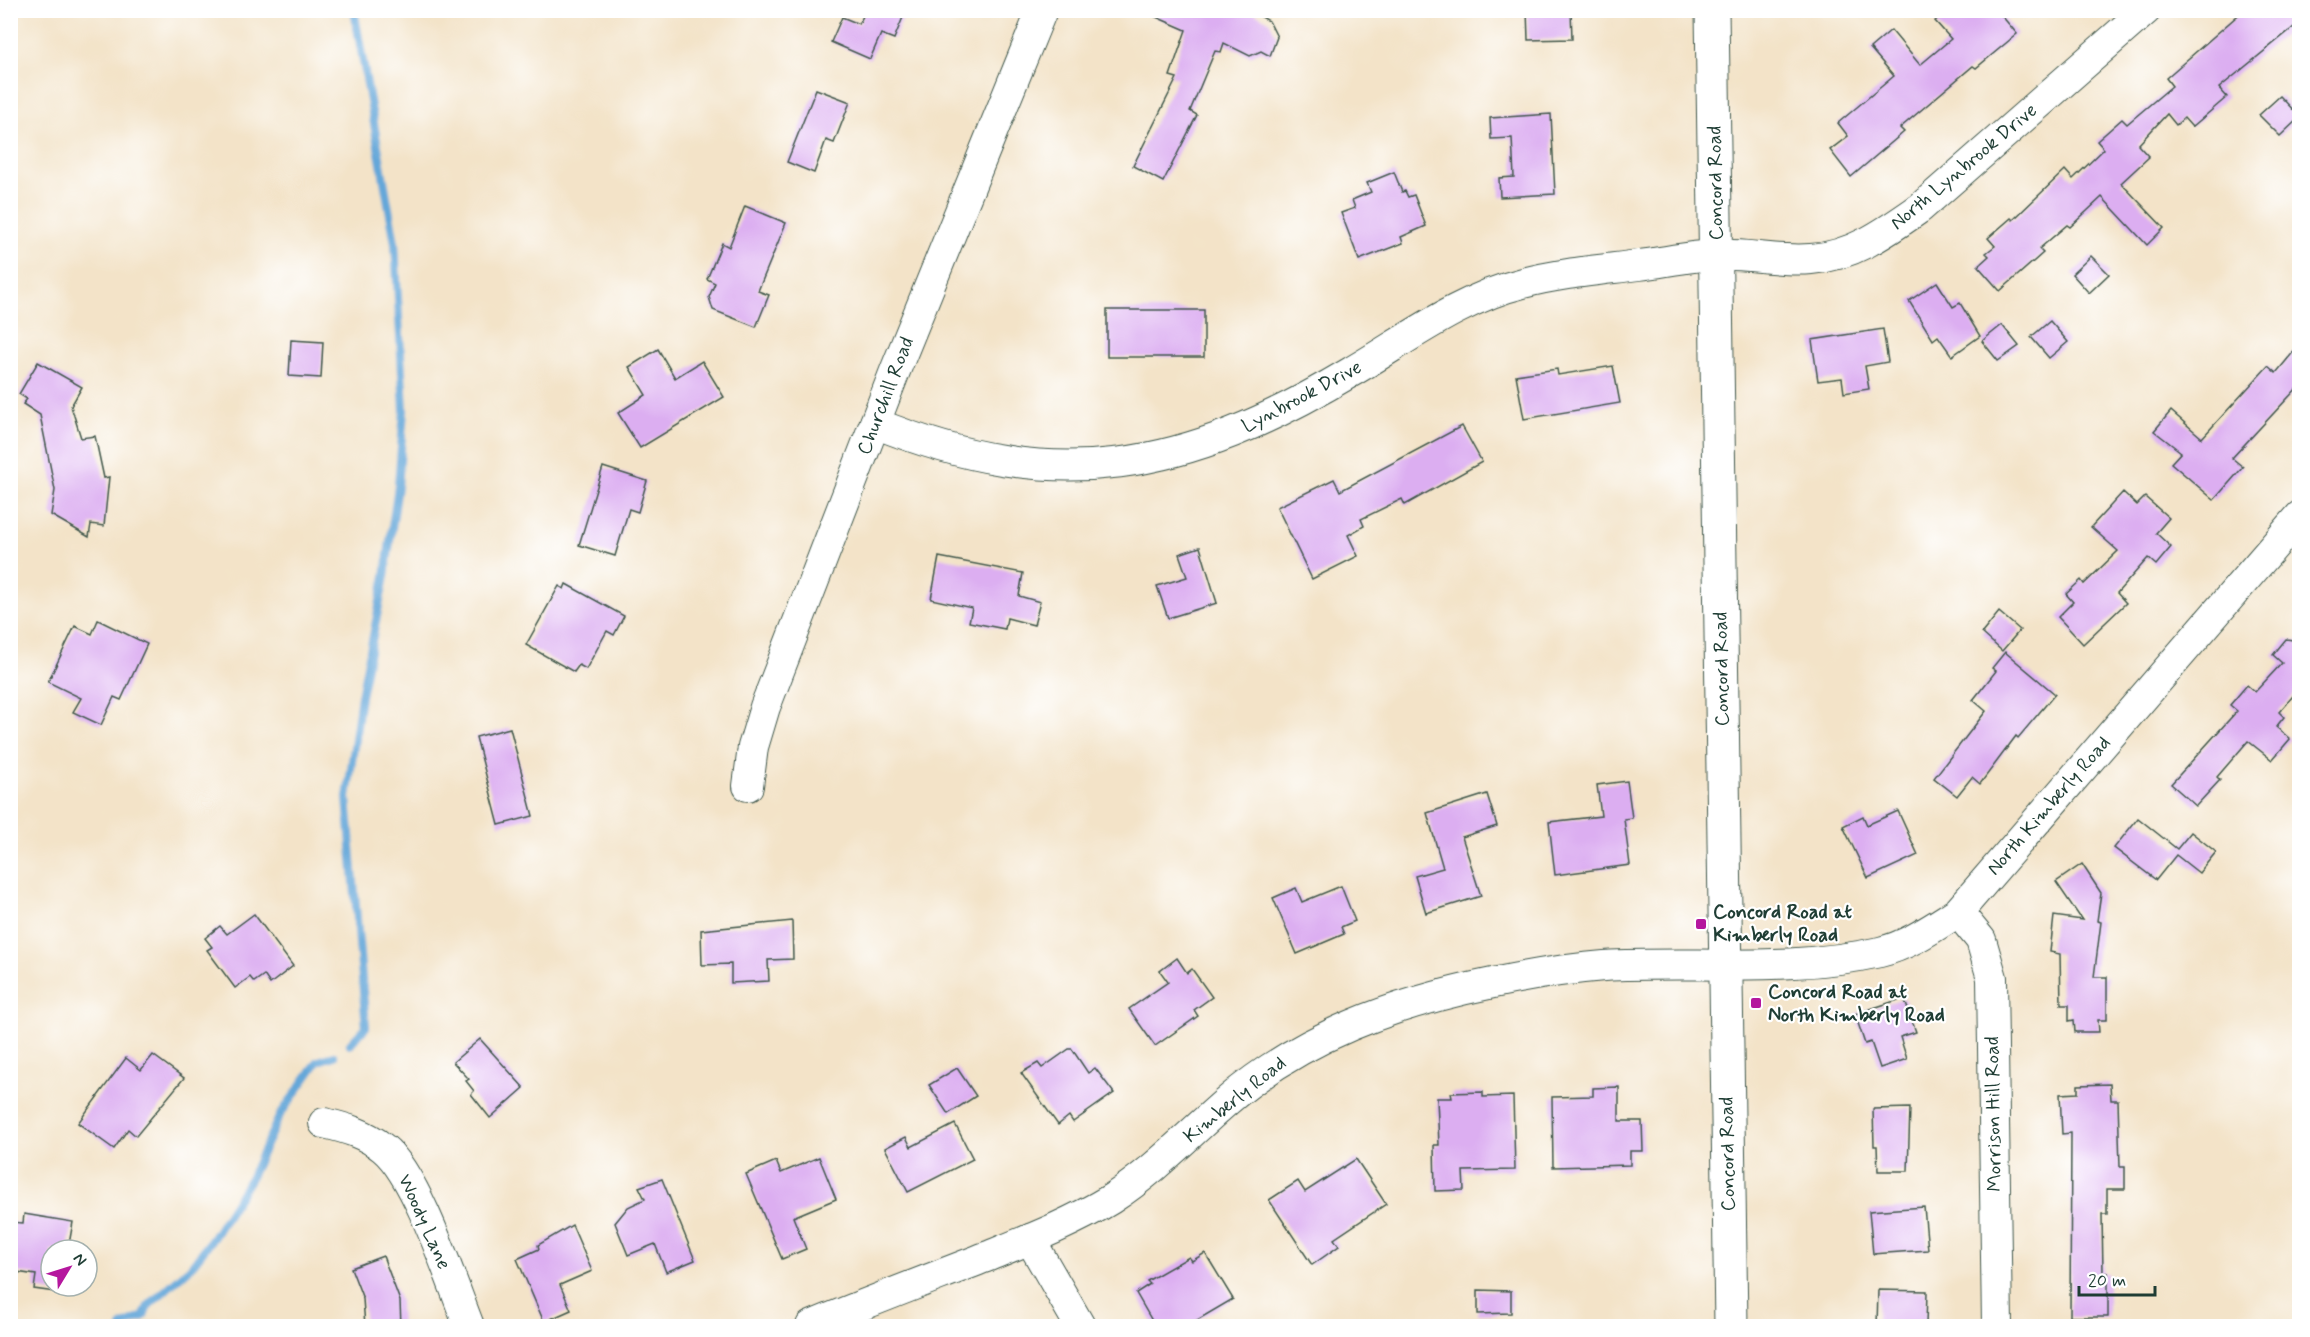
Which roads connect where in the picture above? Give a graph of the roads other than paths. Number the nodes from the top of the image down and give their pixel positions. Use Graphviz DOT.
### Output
graph roads {
  1 [pos="1042,10"];
  2 [pos="1712,10"];
  3 [pos="2146,10"];
  4 [pos="1717,255"];
  5 [pos="875,423"];
  6 [pos="2300,516"];
  7 [pos="748,786"];
  8 [pos="1958,912"];
  9 [pos="1725,965"];
  10 [pos="324,1123"];
  11 [pos="1030,1239"];
  12 [pos="469,1326"];
  13 [pos="810,1326"];
  14 [pos="1080,1326"];
  15 [pos="1731,1326"];
  16 [pos="1997,1326"];
  1 -- 5 [label="street, Churchill Road"];
  2 -- 4 [label="main road, Concord Road"];
  3 -- 4 [label="street, North Lynbrook Drive"];
  4 -- 5 [label="street, Lynbrook Drive"];
  4 -- 9 [label="main road, Concord Road"];
  5 -- 7 [label="street, Churchill Road"];
  6 -- 8 [label="street, North Kimberly Road"];
  8 -- 9 [label="street, North Kimberly Road"];
  8 -- 16 [label="street, Morrison Hill Road"];
  9 -- 11 [label="street, Kimberly Road"];
  9 -- 15 [label="main road, Concord Road"];
  10 -- 12 [label="street, Woody Lane"];
  11 -- 13 [label="street, Kimberly Road"];
  11 -- 14 [label="street"];
}
